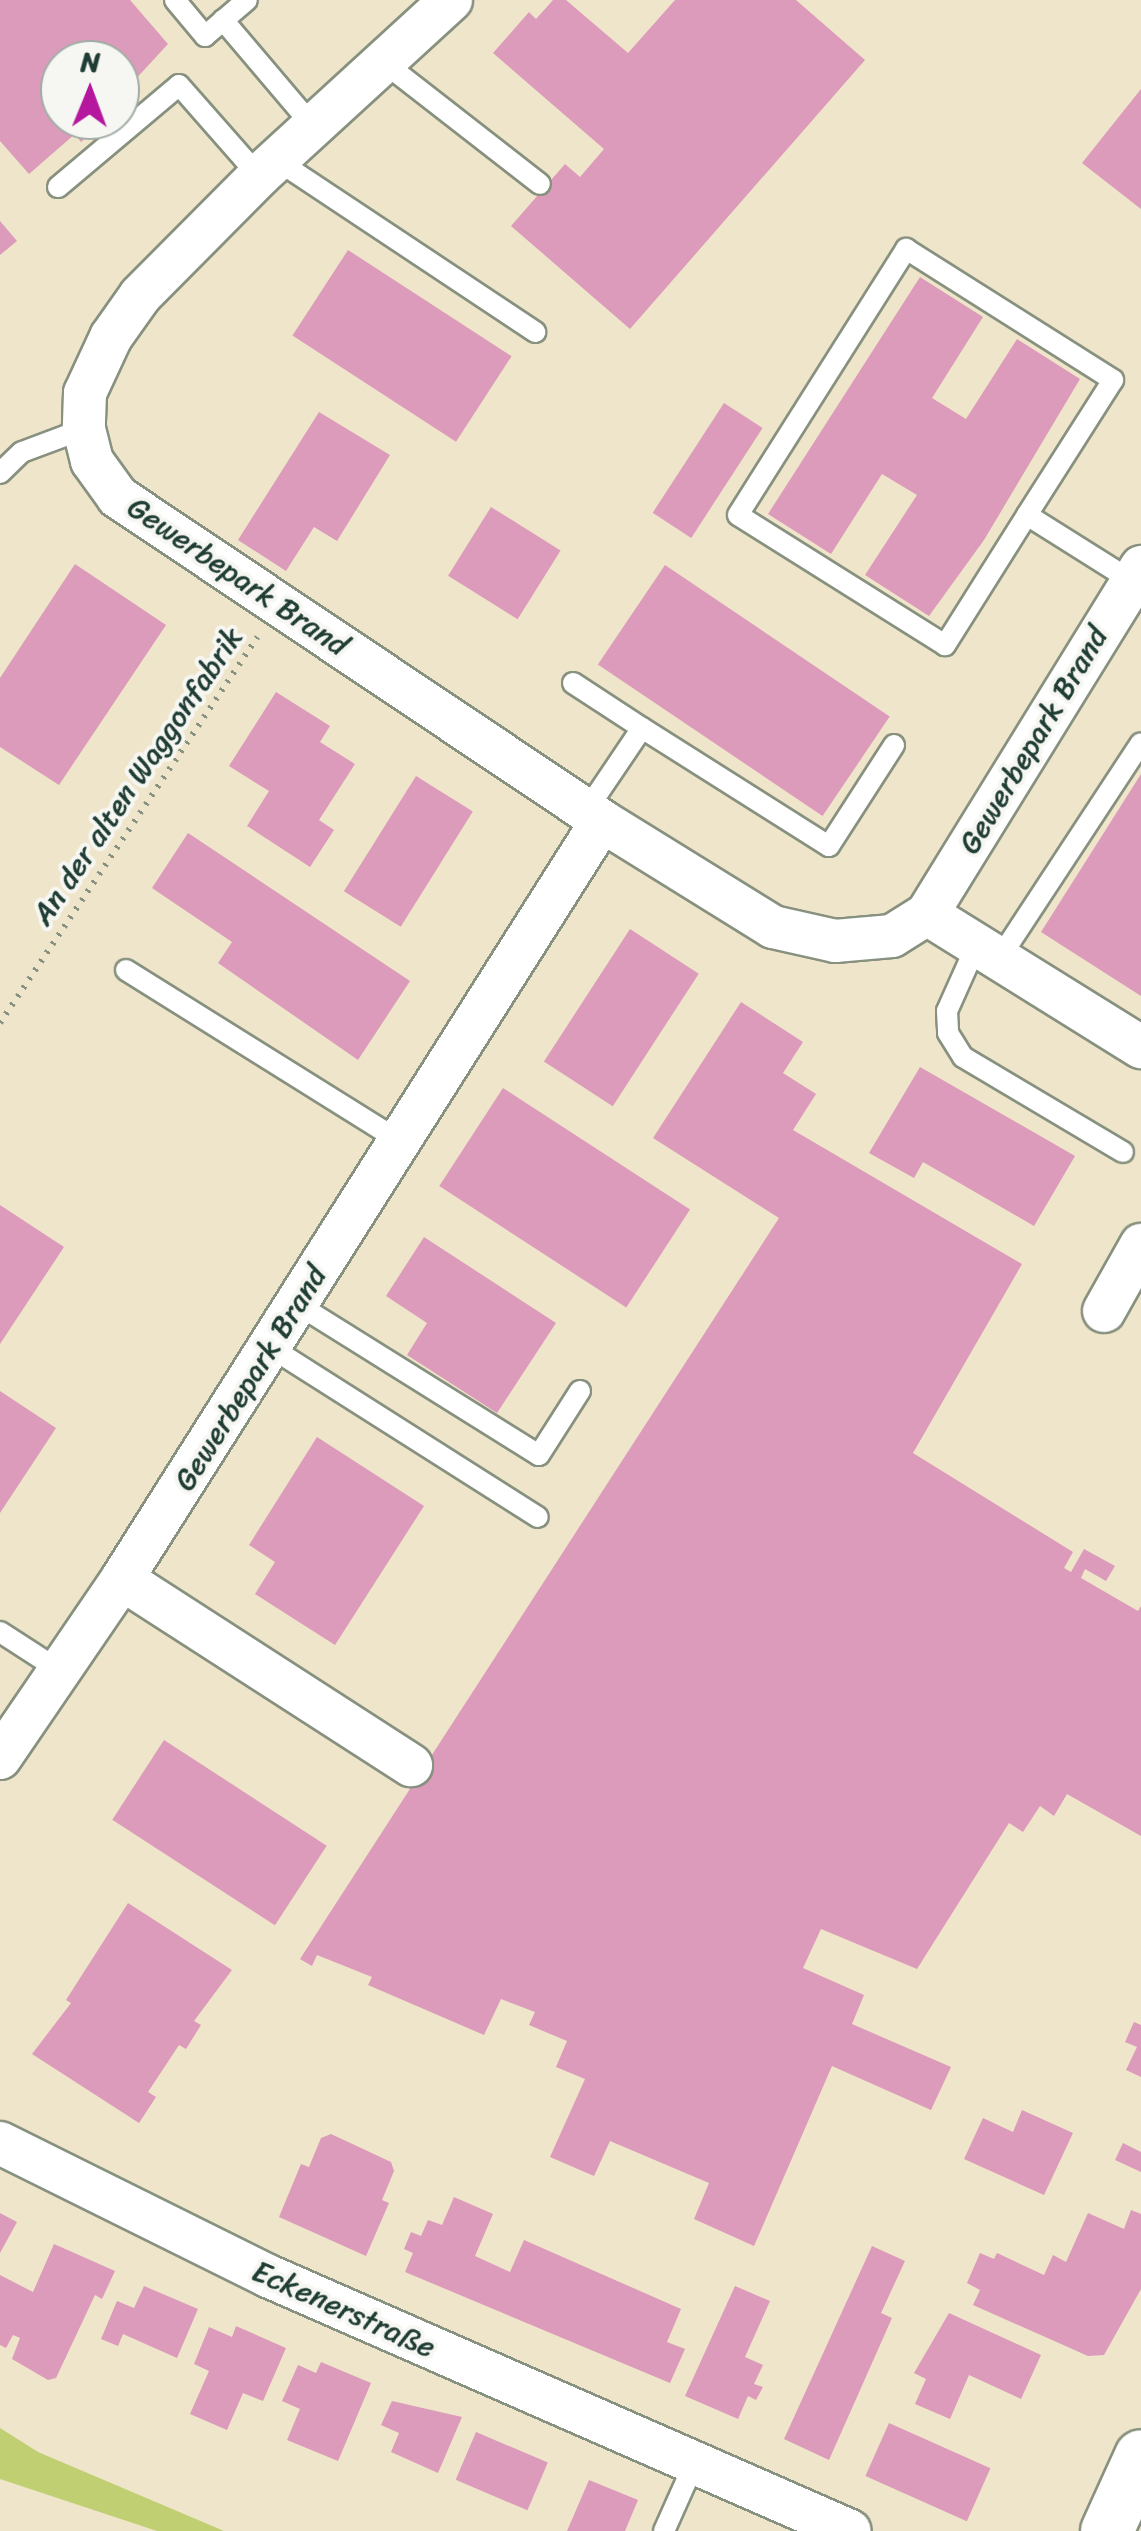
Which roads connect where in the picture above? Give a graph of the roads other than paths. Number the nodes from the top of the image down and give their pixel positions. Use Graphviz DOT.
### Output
graph roads {
  1 [pos="174,0"];
  2 [pos="246,0"];
  3 [pos="451,0"];
  4 [pos="223,20"];
  5 [pos="382,62"];
  6 [pos="313,126"];
  7 [pos="269,168"];
  8 [pos="540,184"];
  9 [pos="58,186"];
  10 [pos="535,332"];
  11 [pos="84,430"];
  12 [pos="0,472"];
  13 [pos="1028,515"];
  14 [pos="1136,574"];
  15 [pos="573,683"];
  16 [pos="642,728"];
  17 [pos="1141,742"];
  18 [pos="894,746"];
  19 [pos="594,816"];
  20 [pos="927,914"];
  21 [pos="988,951"];
  22 [pos="126,970"];
  23 [pos="1141,1047"];
  24 [pos="401,1142"];
  25 [pos="1123,1152"];
  26 [pos="1141,1245"];
  27 [pos="297,1304"];
  28 [pos="1104,1311"];
  29 [pos="270,1347"];
  30 [pos="580,1391"];
  31 [pos="538,1518"];
  32 [pos="122,1579"];
  33 [pos="0,1632"];
  34 [pos="59,1670"];
  35 [pos="0,1758"];
  36 [pos="411,1766"];
  37 [pos="0,2143"];
  38 [pos="1141,2456"];
  39 [pos="694,2464"];
  40 [pos="664,2531"];
  41 [pos="850,2531"];
  42 [pos="1107,2531"];
  1 -- 4 [label="lane"];
  2 -- 4 [label="lane"];
  3 -- 5 [label="street, Gewerbepark Brand"];
  4 -- 6 [label="lane"];
  5 -- 6 [label="street, Gewerbepark Brand"];
  5 -- 8 [label="lane"];
  6 -- 7 [label="street, Gewerbepark Brand"];
  7 -- 9 [label="lane"];
  7 -- 10 [label="lane"];
  7 -- 11 [label="street, Gewerbepark Brand"];
  11 -- 12 [label="lane"];
  11 -- 19 [label="street, Gewerbepark Brand"];
  13 -- 13 [label="lane"];
  13 -- 14 [label="lane"];
  14 -- 20 [label="street, Gewerbepark Brand"];
  15 -- 16 [label="lane"];
  16 -- 18 [label="lane"];
  16 -- 19 [label="lane"];
  17 -- 21 [label="lane"];
  19 -- 20 [label="street, Gewerbepark Brand"];
  19 -- 24 [label="street, Gewerbepark Brand"];
  20 -- 21 [label="street"];
  21 -- 23 [label="street"];
  21 -- 25 [label="lane"];
  22 -- 24 [label="lane"];
  24 -- 27 [label="street, Gewerbepark Brand"];
  26 -- 28 [label="street"];
  27 -- 29 [label="street, Gewerbepark Brand"];
  27 -- 30 [label="lane"];
  29 -- 31 [label="lane"];
  29 -- 32 [label="street, Gewerbepark Brand"];
  32 -- 34 [label="street, Gewerbepark Brand"];
  32 -- 36 [label="street"];
  33 -- 34 [label="lane"];
  34 -- 35 [label="street, Gewerbepark Brand"];
  37 -- 39 [label="street, Eckenerstraße"];
  38 -- 42 [label="street"];
  39 -- 40 [label="lane"];
  39 -- 41 [label="street, Eckenerstraße"];
}
